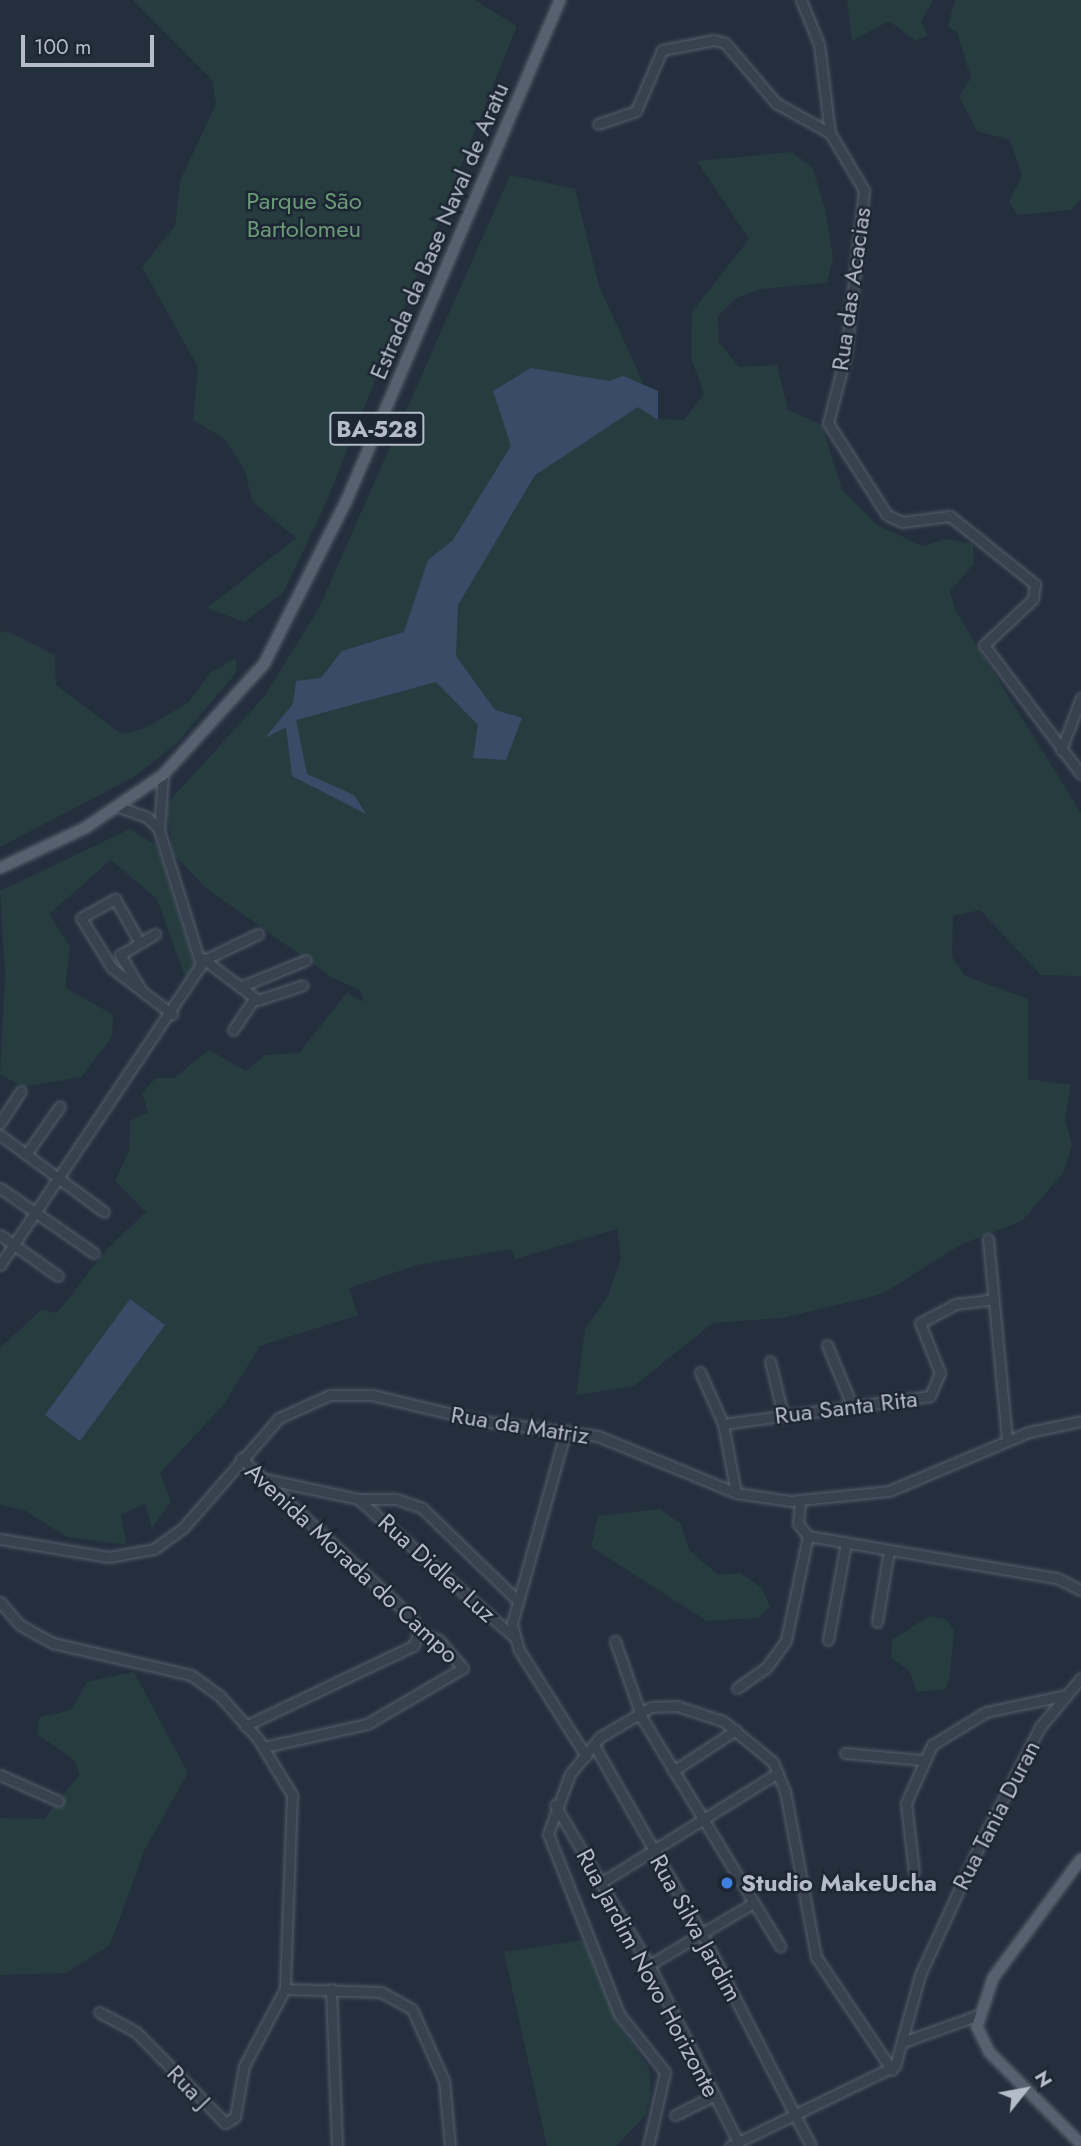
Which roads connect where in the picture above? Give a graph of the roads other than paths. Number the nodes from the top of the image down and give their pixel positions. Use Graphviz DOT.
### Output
graph roads {
  1 [pos="560,0"];
  2 [pos="801,0"];
  3 [pos="598,124"];
  4 [pos="830,133"];
  5 [pos="1081,698"];
  6 [pos="1061,750"];
  7 [pos="1081,774"];
  8 [pos="163,775"];
  9 [pos="119,807"];
  10 [pos="159,830"];
  11 [pos="0,868"];
  12 [pos="155,934"];
  13 [pos="258,934"];
  14 [pos="140,943"];
  15 [pos="204,958"];
  16 [pos="306,960"];
  17 [pos="303,985"];
  18 [pos="240,987"];
  19 [pos="143,992"];
  20 [pos="254,999"];
  21 [pos="172,1014"];
  22 [pos="233,1030"];
  23 [pos="21,1091"];
  24 [pos="60,1106"];
  25 [pos="0,1123"];
  26 [pos="0,1135"];
  27 [pos="27,1153"];
  28 [pos="61,1178"];
  29 [pos="0,1188"];
  30 [pos="104,1212"];
  31 [pos="36,1213"];
  32 [pos="0,1235"];
  33 [pos="989,1240"];
  34 [pos="14,1245"];
  35 [pos="94,1253"];
  36 [pos="0,1265"];
  37 [pos="58,1276"];
  38 [pos="994,1299"];
  39 [pos="827,1345"];
  40 [pos="770,1361"];
  41 [pos="700,1372"];
  42 [pos="851,1403"];
  43 [pos="783,1415"];
  44 [pos="1081,1421"];
  45 [pos="723,1424"];
  46 [pos="566,1430"];
  47 [pos="1007,1440"];
  48 [pos="241,1458"];
  49 [pos="265,1479"];
  50 [pos="736,1493"];
  51 [pos="358,1499"];
  52 [pos="800,1501"];
  53 [pos="808,1536"];
  54 [pos="0,1539"];
  55 [pos="846,1543"];
  56 [pos="889,1550"];
  57 [pos="1081,1590"];
  58 [pos="515,1598"];
  59 [pos="0,1602"];
  60 [pos="877,1622"];
  61 [pos="419,1633"];
  62 [pos="515,1639"];
  63 [pos="828,1640"];
  64 [pos="615,1641"];
  65 [pos="1081,1678"];
  66 [pos="737,1688"];
  67 [pos="1062,1696"];
  68 [pos="639,1712"];
  69 [pos="245,1726"];
  70 [pos="736,1730"];
  71 [pos="594,1745"];
  72 [pos="264,1747"];
  73 [pos="845,1753"];
  74 [pos="586,1756"];
  75 [pos="923,1760"];
  76 [pos="673,1771"];
  77 [pos="778,1773"];
  78 [pos="0,1775"];
  79 [pos="58,1801"];
  80 [pos="555,1805"];
  81 [pos="702,1820"];
  82 [pos="653,1851"];
  83 [pos="1081,1859"];
  84 [pos="914,1871"];
  85 [pos="602,1882"];
  86 [pos="753,1903"];
  87 [pos="702,1934"];
  88 [pos="780,1946"];
  89 [pos="649,1965"];
  90 [pos="285,1989"];
  91 [pos="331,1989"];
  92 [pos="99,2012"];
  93 [pos="978,2015"];
  94 [pos="903,2042"];
  95 [pos="892,2070"];
  96 [pos="713,2096"];
  97 [pos="793,2114"];
  98 [pos="675,2115"];
  99 [pos="1081,2144"];
  100 [pos="736,2145"];
  101 [pos="337,2146"];
  102 [pos="450,2146"];
  103 [pos="648,2146"];
  104 [pos="811,2146"];
  1 -- 8 [label="main road, Estrada da Base Naval de Aratu / BA-528"];
  2 -- 4 [label="street, Rua das Acacias"];
  3 -- 4 [label="street"];
  4 -- 6 [label="street, Rua das Acacias"];
  5 -- 6 [label="street"];
  6 -- 7 [label="street"];
  8 -- 9 [label="main road, Estrada da Base Naval de Aratu / BA-528"];
  8 -- 10 [label="street"];
  9 -- 10 [label="street"];
  9 -- 11 [label="main road, Estrada da Base Naval de Aratu / BA-528"];
  10 -- 15 [label="street"];
  12 -- 14 [label="street"];
  13 -- 15 [label="street"];
  14 -- 19 [label="street"];
  14 -- 19 [label="street"];
  15 -- 18 [label="street"];
  15 -- 21 [label="street"];
  16 -- 18 [label="street"];
  17 -- 20 [label="street"];
  18 -- 20 [label="street"];
  19 -- 21 [label="street"];
  20 -- 22 [label="street"];
  21 -- 28 [label="street"];
  23 -- 25 [label="street"];
  24 -- 27 [label="street"];
  26 -- 27 [label="street"];
  27 -- 28 [label="street"];
  28 -- 30 [label="street"];
  28 -- 31 [label="street"];
  29 -- 31 [label="street"];
  31 -- 34 [label="street"];
  31 -- 35 [label="street"];
  32 -- 34 [label="street"];
  33 -- 38 [label="street"];
  34 -- 36 [label="street"];
  34 -- 37 [label="street"];
  38 -- 42 [label="street, Rua Santa Rita"];
  38 -- 47 [label="street"];
  39 -- 42 [label="street"];
  40 -- 43 [label="street"];
  41 -- 45 [label="street"];
  42 -- 43 [label="street, Rua Santa Rita"];
  43 -- 45 [label="street, Rua Santa Rita"];
  44 -- 47 [label="street, Rua da Matriz"];
  45 -- 50 [label="street"];
  46 -- 48 [label="street, Rua da Matriz"];
  46 -- 50 [label="street, Rua da Matriz"];
  46 -- 58 [label="street"];
  47 -- 52 [label="street, Rua da Matriz"];
  48 -- 49 [label="street, Avenida Morada do Campo"];
  48 -- 54 [label="street, Rua da Matriz"];
  49 -- 51 [label="street, Rua Didler Luz"];
  49 -- 61 [label="street, Avenida Morada do Campo"];
  50 -- 52 [label="street, Rua da Matriz"];
  51 -- 58 [label="street, Rua Didler Luz"];
  51 -- 62 [label="street, Rua Didler Luz"];
  52 -- 53 [label="street"];
  53 -- 55 [label="street"];
  53 -- 66 [label="street"];
  55 -- 56 [label="street"];
  55 -- 63 [label="street"];
  56 -- 57 [label="street"];
  56 -- 60 [label="street"];
  58 -- 62 [label="street"];
  59 -- 69 [label="street"];
  61 -- 69 [label="street"];
  61 -- 72 [label="street, Avenida Morada do Campo"];
  62 -- 74 [label="street"];
  64 -- 68 [label="street"];
  65 -- 67 [label="street, Rua Tania Duran"];
  67 -- 75 [label="street"];
  67 -- 94 [label="street, Rua Tania Duran"];
  68 -- 70 [label="street"];
  68 -- 71 [label="street"];
  68 -- 76 [label="street"];
  69 -- 72 [label="street"];
  70 -- 76 [label="street"];
  70 -- 77 [label="street"];
  71 -- 74 [label="street"];
  71 -- 82 [label="street, Rua Silva Jardim"];
  72 -- 90 [label="street"];
  73 -- 75 [label="street"];
  74 -- 80 [label="street"];
  75 -- 84 [label="street"];
  76 -- 81 [label="street"];
  77 -- 81 [label="street"];
  77 -- 95 [label="street"];
  78 -- 79 [label="street"];
  80 -- 85 [label="street, Rua Jardim Novo Horizonte"];
  80 -- 103 [label="street"];
  81 -- 82 [label="street"];
  81 -- 86 [label="street"];
  82 -- 85 [label="street"];
  82 -- 87 [label="street, Rua Silva Jardim"];
  83 -- 93 [label="main road"];
  85 -- 89 [label="street, Rua Jardim Novo Horizonte"];
  86 -- 87 [label="street"];
  86 -- 88 [label="street"];
  87 -- 89 [label="street"];
  87 -- 97 [label="street, Rua Silva Jardim"];
  89 -- 96 [label="street, Rua Jardim Novo Horizonte"];
  90 -- 91 [label="street"];
  90 -- 92 [label="street, Rua J"];
  91 -- 101 [label="street"];
  91 -- 102 [label="street"];
  93 -- 94 [label="street"];
  93 -- 99 [label="main road"];
  94 -- 95 [label="street, Rua Tania Duran"];
  95 -- 97 [label="street"];
  96 -- 98 [label="street"];
  96 -- 100 [label="street, Rua Jardim Novo Horizonte"];
  97 -- 100 [label="street"];
  97 -- 104 [label="street, Rua Silva Jardim"];
}
